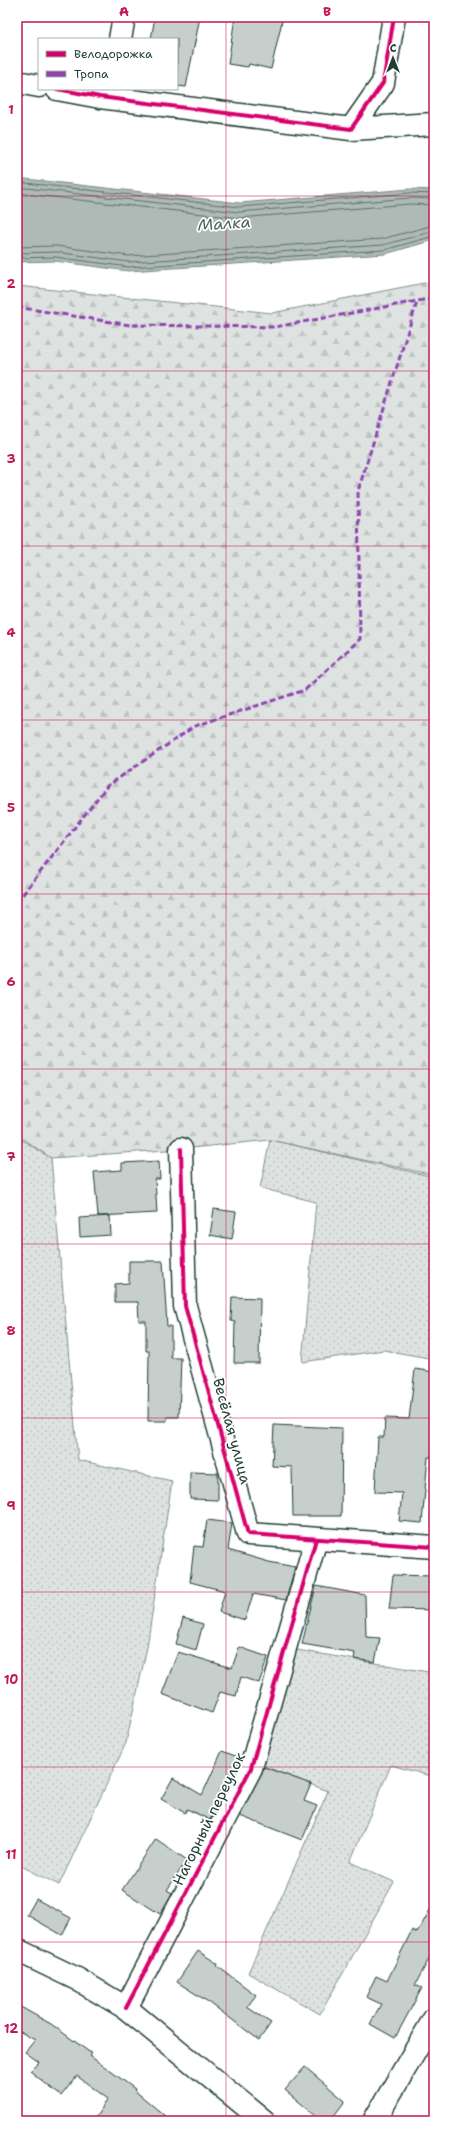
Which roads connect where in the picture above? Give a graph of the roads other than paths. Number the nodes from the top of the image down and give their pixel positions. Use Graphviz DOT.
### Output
graph roads {
  1 [pos="124,17"];
  2 [pos="394,17"];
  3 [pos="120,38"];
  4 [pos="17,82"];
  5 [pos="38,86"];
  6 [pos="70,90"];
  7 [pos="109,93"];
  8 [pos="434,124"];
  9 [pos="351,129"];
  10 [pos="181,1149"];
  11 [pos="316,1540"];
  12 [pos="434,1547"];
  13 [pos="17,1950"];
  14 [pos="126,2008"];
  15 [pos="434,2019"];
  16 [pos="264,2121"];
  17 [pos="374,2121"];
  1 -- 3 [label="street"];
  2 -- 9 [label="street"];
  4 -- 5 [label="street"];
  6 -- 7 [label="street"];
  7 -- 9 [label="street"];
  8 -- 9 [label="street"];
  10 -- 11 [label="street, Весёлая улица"];
  11 -- 12 [label="street, Весёлая улица"];
  11 -- 14 [label="street, Нагорный переулок"];
  13 -- 14 [label="street"];
  14 -- 16 [label="street"];
  15 -- 17 [label="street"];
}
